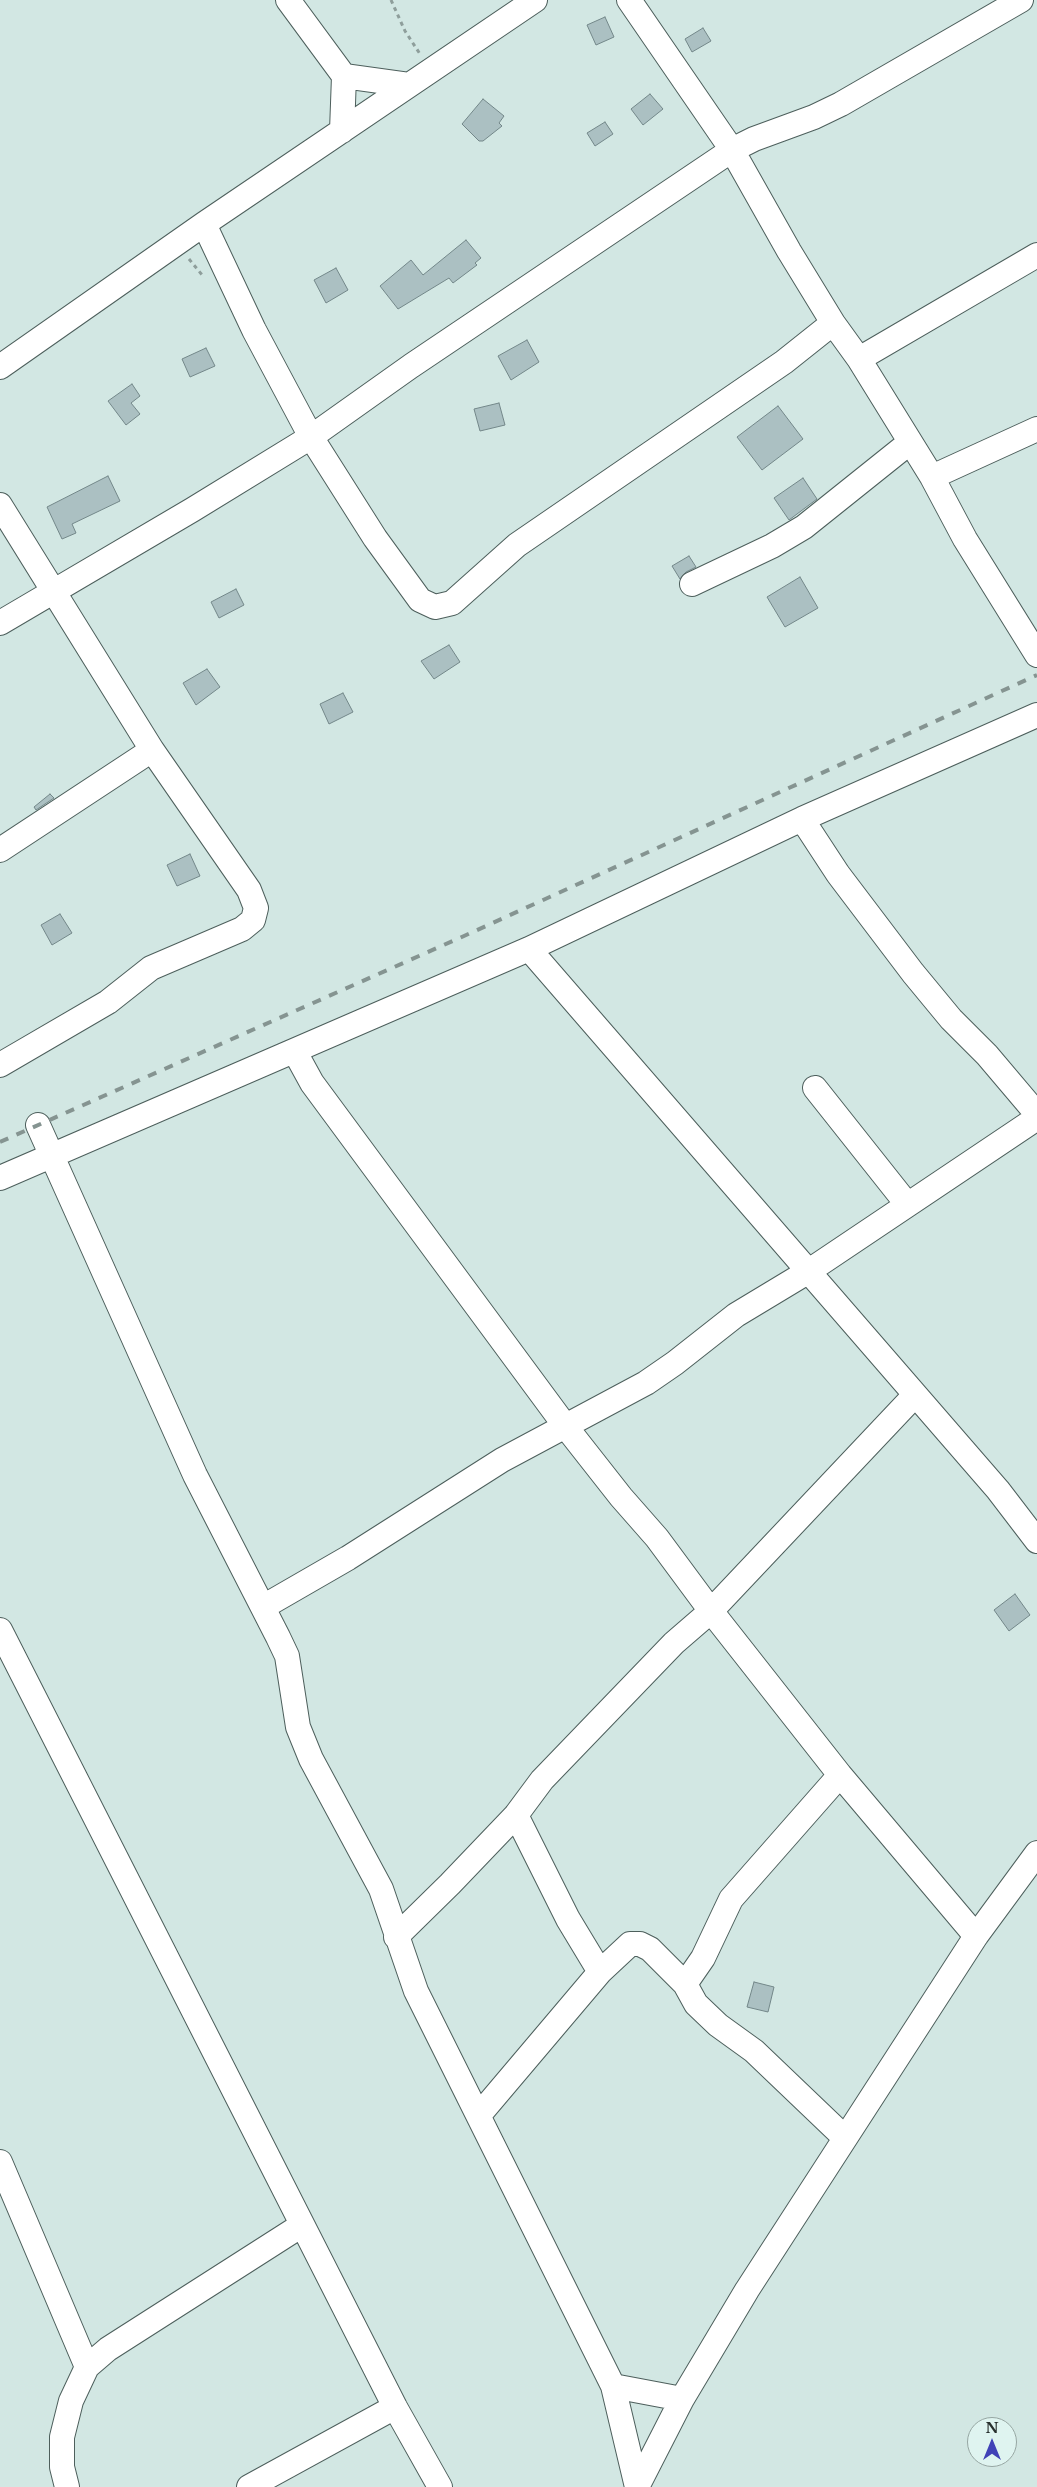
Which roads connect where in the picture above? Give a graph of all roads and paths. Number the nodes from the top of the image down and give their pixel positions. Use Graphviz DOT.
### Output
graph roads {
  1 [pos="288,0"];
  2 [pos="391,0"];
  3 [pos="535,0"];
  4 [pos="630,0"];
  5 [pos="1020,0"];
  6 [pos="430,72"];
  7 [pos="344,76"];
  8 [pos="409,86"];
  9 [pos="342,131"];
  10 [pos="732,150"];
  11 [pos="204,224"];
  12 [pos="1037,255"];
  13 [pos="833,323"];
  14 [pos="860,359"];
  15 [pos="0,367"];
  16 [pos="1037,429"];
  17 [pos="311,437"];
  18 [pos="909,443"];
  19 [pos="932,478"];
  20 [pos="0,505"];
  21 [pos="692,584"];
  22 [pos="54,592"];
  23 [pos="0,623"];
  24 [pos="1037,655"];
  25 [pos="1037,715"];
  26 [pos="152,750"];
  27 [pos="802,820"];
  28 [pos="0,850"];
  29 [pos="529,949"];
  30 [pos="295,1052"];
  31 [pos="0,1065"];
  32 [pos="815,1088"];
  33 [pos="1037,1114"];
  34 [pos="1037,1118"];
  35 [pos="38,1125"];
  36 [pos="53,1155"];
  37 [pos="0,1178"];
  38 [pos="907,1204"];
  39 [pos="809,1271"];
  40 [pos="915,1395"];
  41 [pos="566,1427"];
  42 [pos="1037,1541"];
  43 [pos="263,1607"];
  44 [pos="711,1611"];
  45 [pos="0,1630"];
  46 [pos="840,1775"];
  47 [pos="516,1815"];
  48 [pos="1035,1858"];
  49 [pos="976,1936"];
  50 [pos="396,1937"];
  51 [pos="600,1972"];
  52 [pos="685,1984"];
  53 [pos="479,2115"];
  54 [pos="844,2137"];
  55 [pos="0,2162"];
  56 [pos="302,2225"];
  57 [pos="87,2367"];
  58 [pos="613,2386"];
  59 [pos="682,2399"];
  60 [pos="395,2407"];
  61 [pos="67,2487"];
  62 [pos="249,2487"];
  63 [pos="440,2487"];
  64 [pos="637,2487"];
  1 -- 7 [label="street"];
  2 -- 6 [label="path"];
  3 -- 6 [label="street"];
  4 -- 10 [label="street"];
  5 -- 10 [label="street"];
  6 -- 8 [label="street"];
  7 -- 8 [label="street"];
  7 -- 9 [label="street"];
  8 -- 9 [label="street"];
  9 -- 11 [label="street"];
  10 -- 13 [label="street"];
  10 -- 17 [label="street"];
  11 -- 15 [label="street"];
  11 -- 17 [label="street"];
  12 -- 14 [label="street"];
  13 -- 14 [label="street"];
  13 -- 17 [label="street"];
  14 -- 18 [label="street"];
  16 -- 19 [label="street"];
  17 -- 22 [label="street"];
  18 -- 19 [label="street"];
  18 -- 21 [label="street"];
  19 -- 24 [label="street"];
  20 -- 22 [label="street"];
  22 -- 23 [label="street"];
  22 -- 26 [label="street"];
  25 -- 27 [label="street"];
  26 -- 28 [label="street"];
  26 -- 31 [label="street"];
  27 -- 29 [label="street"];
  27 -- 33 [label="street"];
  29 -- 30 [label="street"];
  29 -- 39 [label="street"];
  30 -- 36 [label="street"];
  30 -- 41 [label="street"];
  32 -- 38 [label="street"];
  34 -- 38 [label="street"];
  35 -- 36 [label="street"];
  36 -- 37 [label="street"];
  36 -- 43 [label="street"];
  38 -- 39 [label="street"];
  39 -- 40 [label="street"];
  39 -- 41 [label="street"];
  40 -- 42 [label="street"];
  40 -- 44 [label="street"];
  41 -- 43 [label="street"];
  41 -- 44 [label="street"];
  43 -- 50 [label="street"];
  44 -- 46 [label="street"];
  44 -- 47 [label="street"];
  45 -- 56 [label="street"];
  46 -- 49 [label="street"];
  46 -- 52 [label="street"];
  47 -- 50 [label="street"];
  47 -- 51 [label="street"];
  48 -- 49 [label="street"];
  49 -- 54 [label="street"];
  50 -- 53 [label="street"];
  51 -- 52 [label="street"];
  51 -- 53 [label="street"];
  52 -- 54 [label="street"];
  53 -- 58 [label="street"];
  54 -- 59 [label="street"];
  55 -- 57 [label="street"];
  56 -- 57 [label="street"];
  56 -- 60 [label="street"];
  57 -- 61 [label="street"];
  58 -- 59 [label="street"];
  58 -- 64 [label="street"];
  59 -- 64 [label="street"];
  60 -- 62 [label="street"];
  60 -- 63 [label="street"];
}
